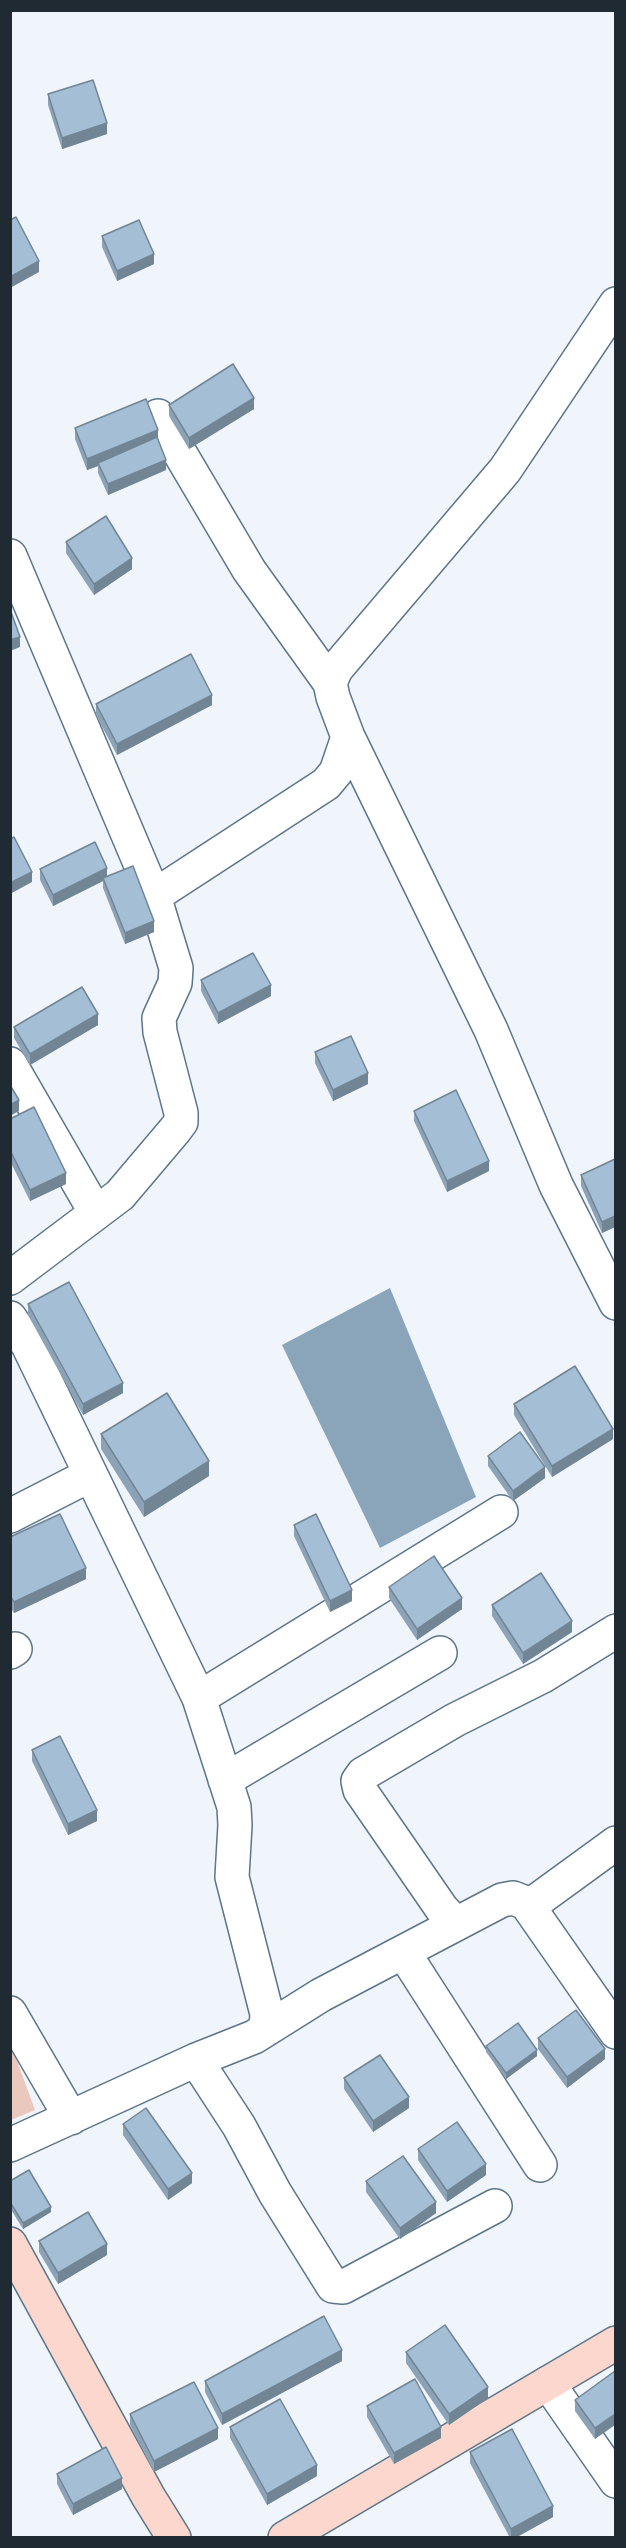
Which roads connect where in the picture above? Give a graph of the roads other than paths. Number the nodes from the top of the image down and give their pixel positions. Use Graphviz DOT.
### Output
graph roads {
  1 [pos="615,304"];
  2 [pos="158,416"];
  3 [pos="10,556"];
  4 [pos="330,683"];
  5 [pos="348,737"];
  6 [pos="154,896"];
  7 [pos="10,1064"];
  8 [pos="96,1213"];
  9 [pos="10,1278"];
  10 [pos="615,1303"];
  11 [pos="10,1318"];
  12 [pos="90,1475"];
  13 [pos="501,1512"];
  14 [pos="10,1516"];
  15 [pos="615,1631"];
  16 [pos="440,1653"];
  17 [pos="199,1698"];
  18 [pos="225,1780"];
  19 [pos="615,1843"];
  20 [pos="526,1903"];
  21 [pos="456,1924"];
  22 [pos="404,1953"];
  23 [pos="10,2013"];
  24 [pos="266,2028"];
  25 [pos="615,2032"];
  26 [pos="196,2060"];
  27 [pos="72,2118"];
  28 [pos="10,2145"];
  29 [pos="540,2165"];
  30 [pos="495,2206"];
  31 [pos="10,2244"];
  32 [pos="615,2343"];
  33 [pos="548,2383"];
  34 [pos="615,2481"];
  35 [pos="174,2538"];
  36 [pos="285,2538"];
  1 -- 4 [label="street"];
  2 -- 4 [label="street"];
  3 -- 6 [label="street"];
  4 -- 5 [label="street"];
  5 -- 6 [label="street"];
  5 -- 10 [label="street"];
  6 -- 8 [label="street"];
  7 -- 8 [label="street"];
  8 -- 9 [label="street"];
  11 -- 12 [label="street"];
  12 -- 14 [label="street"];
  12 -- 17 [label="street"];
  13 -- 17 [label="street"];
  15 -- 21 [label="street"];
  16 -- 18 [label="street"];
  17 -- 18 [label="street"];
  18 -- 24 [label="street"];
  19 -- 20 [label="street"];
  20 -- 21 [label="street"];
  20 -- 25 [label="street"];
  21 -- 22 [label="street"];
  22 -- 24 [label="street"];
  22 -- 29 [label="street"];
  23 -- 27 [label="street"];
  24 -- 26 [label="street"];
  26 -- 27 [label="street"];
  26 -- 30 [label="street"];
  27 -- 28 [label="street"];
  31 -- 35 [label="street"];
  32 -- 33 [label="street"];
  33 -- 34 [label="street"];
  33 -- 36 [label="street"];
}
